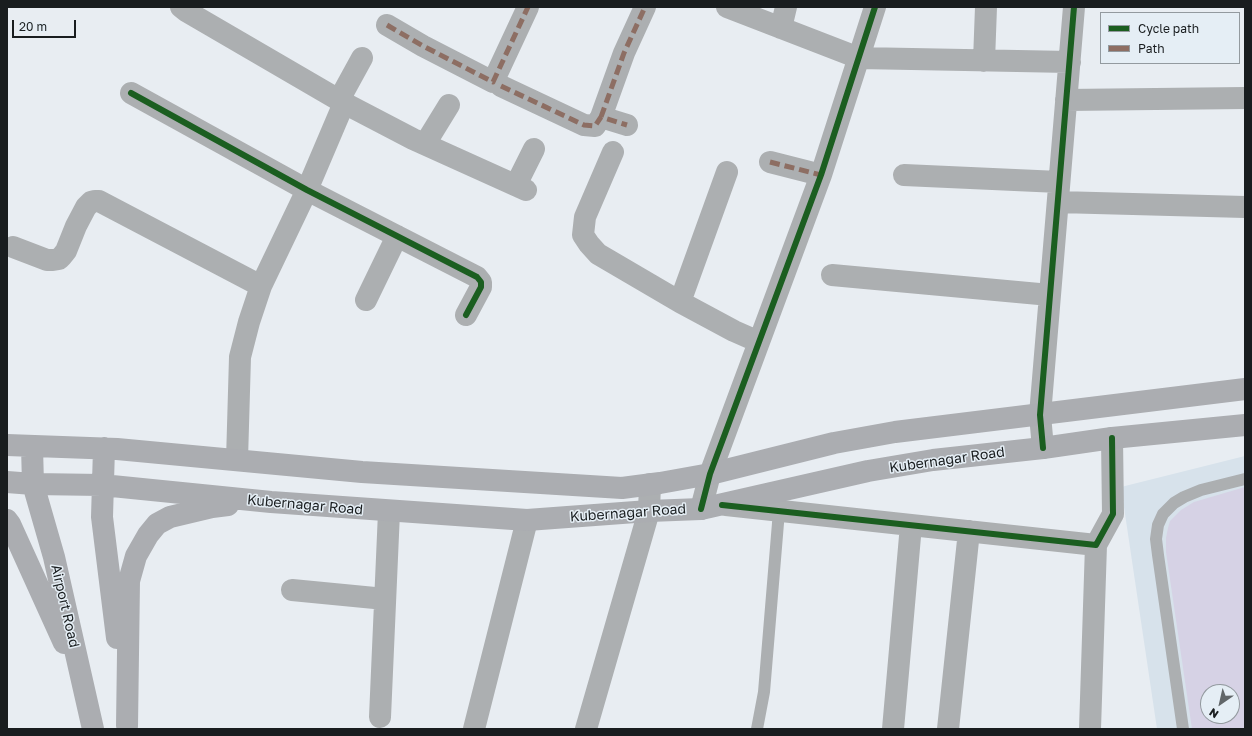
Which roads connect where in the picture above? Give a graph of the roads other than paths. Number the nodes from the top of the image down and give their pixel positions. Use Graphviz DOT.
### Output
graph roads {
  1 [pos="181,7"];
  2 [pos="528,7"];
  3 [pos="645,7"];
  4 [pos="726,7"];
  5 [pos="786,7"];
  6 [pos="875,7"];
  7 [pos="986,7"];
  8 [pos="1074,7"];
  9 [pos="387,25"];
  10 [pos="781,28"];
  11 [pos="362,58"];
  12 [pos="859,58"];
  13 [pos="984,61"];
  14 [pos="1070,62"];
  15 [pos="501,86"];
  16 [pos="131,93"];
  17 [pos="1245,98"];
  18 [pos="1066,100"];
  19 [pos="342,102"];
  20 [pos="449,105"];
  21 [pos="600,116"];
  22 [pos="627,125"];
  23 [pos="425,144"];
  24 [pos="534,149"];
  25 [pos="613,152"];
  26 [pos="770,162"];
  27 [pos="727,172"];
  28 [pos="821,175"];
  29 [pos="904,175"];
  30 [pos="307,190"];
  31 [pos="1058,192"];
  32 [pos="1245,208"];
  33 [pos="398,236"];
  34 [pos="13,247"];
  35 [pos="832,275"];
  36 [pos="261,286"];
  37 [pos="1050,295"];
  38 [pos="366,300"];
  39 [pos="680,302"];
  40 [pos="466,315"];
  41 [pos="759,342"];
  42 [pos="1245,389"];
  43 [pos="1040,415"];
  44 [pos="1245,425"];
  45 [pos="1112,438"];
  46 [pos="7,445"];
  47 [pos="32,447"];
  48 [pos="104,448"];
  49 [pos="1043,448"];
  50 [pos="237,460"];
  51 [pos="710,474"];
  52 [pos="1245,479"];
  53 [pos="7,482"];
  54 [pos="34,484"];
  55 [pos="650,484"];
  56 [pos="102,485"];
  57 [pos="271,502"];
  58 [pos="711,507"];
  59 [pos="779,510"];
  60 [pos="649,511"];
  61 [pos="389,512"];
  62 [pos="7,520"];
  63 [pos="527,520"];
  64 [pos="911,525"];
  65 [pos="969,531"];
  66 [pos="1096,545"];
  67 [pos="292,590"];
  68 [pos="385,599"];
  69 [pos="83,686"];
  70 [pos="380,717"];
  71 [pos="127,728"];
  72 [pos="93,729"];
  73 [pos="474,729"];
  74 [pos="586,729"];
  75 [pos="757,729"];
  76 [pos="893,729"];
  77 [pos="948,729"];
  78 [pos="1090,729"];
  79 [pos="1183,729"];
  1 -- 19 [label="street"];
  2 -- 9 [label="street"];
  3 -- 21 [label="street"];
  4 -- 10 [label="street"];
  5 -- 10 [label="street"];
  6 -- 12 [label="street"];
  7 -- 13 [label="street"];
  8 -- 14 [label="street"];
  10 -- 12 [label="street"];
  11 -- 19 [label="street"];
  12 -- 13 [label="street"];
  12 -- 28 [label="street"];
  13 -- 14 [label="street"];
  14 -- 18 [label="street"];
  15 -- 21 [label="street"];
  16 -- 30 [label="street"];
  17 -- 18 [label="street"];
  18 -- 31 [label="street"];
  19 -- 23 [label="street"];
  19 -- 30 [label="street"];
  20 -- 23 [label="street"];
  21 -- 22 [label="street"];
  23 -- 24 [label="street"];
  25 -- 39 [label="street"];
  26 -- 28 [label="street"];
  27 -- 39 [label="street"];
  28 -- 41 [label="street"];
  29 -- 31 [label="street"];
  30 -- 33 [label="street"];
  30 -- 36 [label="street"];
  31 -- 32 [label="street"];
  31 -- 37 [label="street"];
  33 -- 38 [label="street"];
  33 -- 40 [label="street"];
  34 -- 36 [label="street"];
  35 -- 37 [label="street"];
  36 -- 50 [label="street"];
  37 -- 43 [label="street"];
  39 -- 41 [label="street"];
  41 -- 51 [label="street"];
  42 -- 43 [label="main road, Kubernagar Road"];
  43 -- 49 [label="street"];
  43 -- 51 [label="main road, Kubernagar Road"];
  44 -- 45 [label="main road, Kubernagar Road"];
  45 -- 49 [label="main road, Kubernagar Road"];
  45 -- 66 [label="street"];
  46 -- 47 [label="main road, Kubernagar Road"];
  47 -- 48 [label="main road, Kubernagar Road"];
  47 -- 54 [label="main road, Airport Road"];
  48 -- 50 [label="main road, Kubernagar Road"];
  48 -- 56 [label="main road"];
  49 -- 58 [label="main road, Kubernagar Road"];
  50 -- 55 [label="main road, Kubernagar Road"];
  51 -- 55 [label="main road, Kubernagar Road"];
  51 -- 58 [label="street"];
  52 -- 79 [label="lane"];
  53 -- 54 [label="main road"];
  54 -- 56 [label="main road"];
  54 -- 69 [label="main road, Airport Road"];
  55 -- 60 [label="street"];
  56 -- 57 [label="main road, Kubernagar Road"];
  56 -- 71 [label="main road"];
  57 -- 61 [label="main road, Kubernagar Road"];
  57 -- 71 [label="main road"];
  58 -- 59 [label="street"];
  58 -- 60 [label="main road, Kubernagar Road"];
  59 -- 64 [label="street"];
  59 -- 75 [label="lane"];
  60 -- 63 [label="main road, Kubernagar Road"];
  60 -- 74 [label="street"];
  61 -- 63 [label="main road, Kubernagar Road"];
  61 -- 68 [label="street"];
  62 -- 69 [label="main road"];
  63 -- 73 [label="street"];
  64 -- 65 [label="street"];
  64 -- 76 [label="street"];
  65 -- 66 [label="street"];
  65 -- 77 [label="street"];
  66 -- 78 [label="street"];
  67 -- 68 [label="street"];
  68 -- 70 [label="street"];
  69 -- 72 [label="main road, Airport Road"];
}
